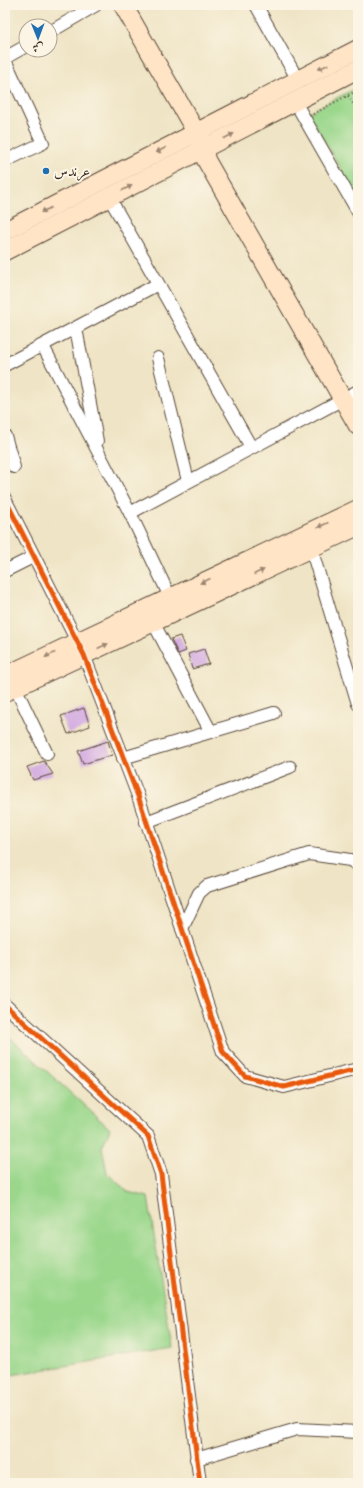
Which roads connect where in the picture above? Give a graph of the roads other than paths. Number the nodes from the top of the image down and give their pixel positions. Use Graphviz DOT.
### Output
graph roads {
  1 [pos="96,5"];
  2 [pos="110,5"];
  3 [pos="123,5"];
  4 [pos="256,5"];
  5 [pos="58,27"];
  6 [pos="358,49"];
  7 [pos="18,51"];
  8 [pos="5,59"];
  9 [pos="358,69"];
  10 [pos="298,80"];
  11 [pos="295,102"];
  12 [pos="190,135"];
  13 [pos="202,154"];
  14 [pos="5,161"];
  15 [pos="109,197"];
  16 [pos="358,212"];
  17 [pos="5,231"];
  18 [pos="5,251"];
  19 [pos="158,284"];
  20 [pos="76,328"];
  21 [pos="43,346"];
  22 [pos="158,358"];
  23 [pos="5,365"];
  24 [pos="351,395"];
  25 [pos="358,426"];
  26 [pos="5,436"];
  27 [pos="251,447"];
  28 [pos="99,454"];
  29 [pos="14,467"];
  30 [pos="188,481"];
  31 [pos="5,499"];
  32 [pos="358,509"];
  33 [pos="130,513"];
  34 [pos="358,526"];
  35 [pos="311,548"];
  36 [pos="33,557"];
  37 [pos="5,570"];
  38 [pos="170,597"];
  39 [pos="153,622"];
  40 [pos="80,648"];
  41 [pos="8,685"];
  42 [pos="358,703"];
  43 [pos="274,713"];
  44 [pos="211,732"];
  45 [pos="47,754"];
  46 [pos="123,758"];
  47 [pos="290,767"];
  48 [pos="146,822"];
  49 [pos="358,865"];
  50 [pos="182,929"];
  51 [pos="5,1005"];
  52 [pos="358,1069"];
  53 [pos="358,1432"];
  54 [pos="196,1459"];
  55 [pos="200,1483"];
  1 -- 5 [label="street"];
  2 -- 12 [label="street"];
  3 -- 12 [label="street"];
  4 -- 10 [label="street"];
  6 -- 10 [label="street, one-way"];
  7 -- 8 [label="street"];
  8 -- 14 [label="street"];
  9 -- 11 [label="street"];
  10 -- 12 [label="street"];
  13 -- 11 [label="street, one-way"];
  11 -- 16 [label="street"];
  12 -- 13 [label="street"];
  12 -- 17 [label="street, one-way"];
  15 -- 13 [label="street, one-way"];
  13 -- 24 [label="street"];
  15 -- 18 [label="street"];
  15 -- 19 [label="street"];
  19 -- 20 [label="street"];
  19 -- 27 [label="street"];
  20 -- 21 [label="street"];
  20 -- 28 [label="street"];
  21 -- 23 [label="street"];
  21 -- 28 [label="street"];
  22 -- 30 [label="street"];
  24 -- 25 [label="street"];
  24 -- 27 [label="street"];
  26 -- 29 [label="street"];
  27 -- 30 [label="street"];
  28 -- 33 [label="street"];
  30 -- 33 [label="street"];
  31 -- 36 [label="street"];
  32 -- 38 [label="street, one-way"];
  33 -- 38 [label="street"];
  34 -- 35 [label="street"];
  39 -- 35 [label="street, one-way"];
  35 -- 42 [label="street"];
  36 -- 37 [label="street"];
  36 -- 40 [label="street"];
  38 -- 40 [label="street"];
  40 -- 39 [label="street, one-way"];
  39 -- 44 [label="street"];
  40 -- 41 [label="street"];
  40 -- 46 [label="street"];
  41 -- 45 [label="street"];
  43 -- 44 [label="street"];
  44 -- 46 [label="street"];
  46 -- 48 [label="street"];
  47 -- 48 [label="street"];
  48 -- 50 [label="street"];
  49 -- 50 [label="street"];
  50 -- 52 [label="street"];
  51 -- 54 [label="street"];
  53 -- 54 [label="street"];
  54 -- 55 [label="street"];
}
